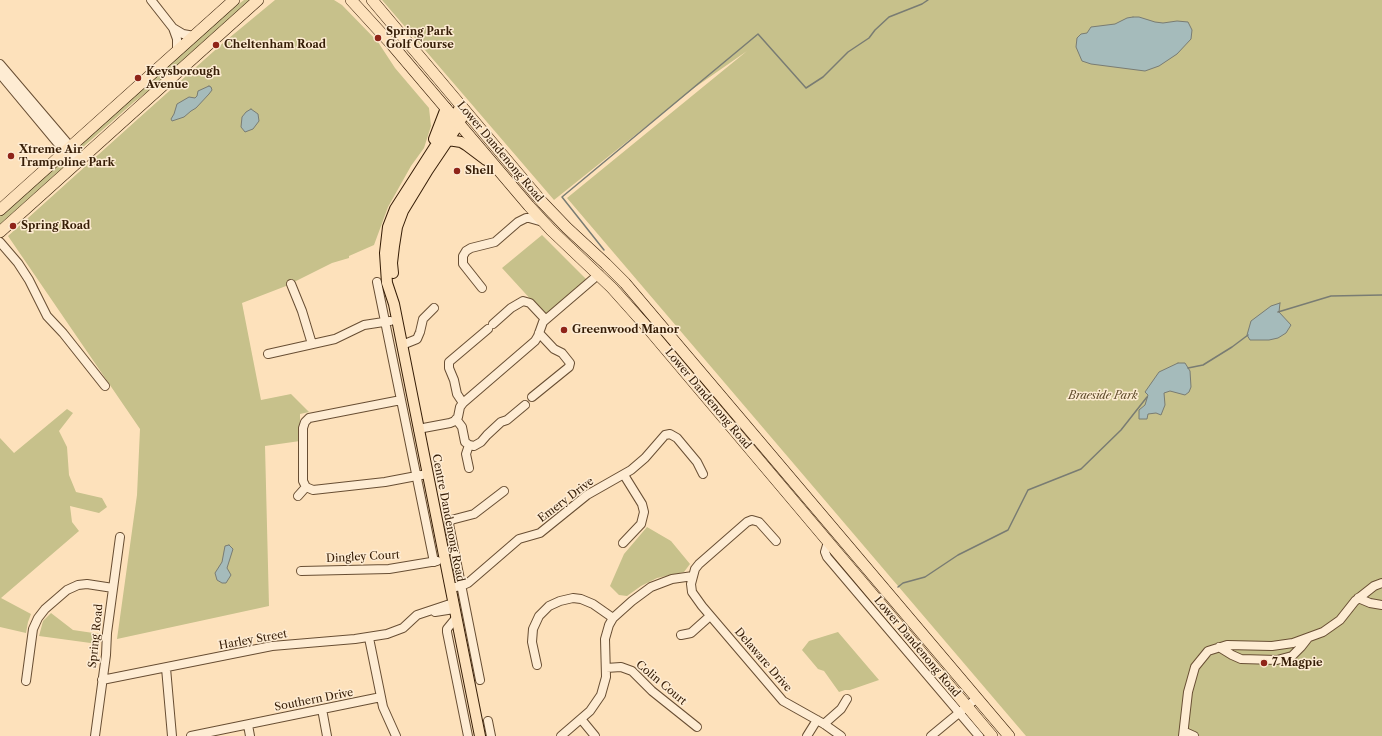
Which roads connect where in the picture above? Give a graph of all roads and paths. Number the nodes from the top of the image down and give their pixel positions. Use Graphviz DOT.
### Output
graph roads {
  1 [pos="150,0"];
  2 [pos="234,0"];
  3 [pos="258,0"];
  4 [pos="350,0"];
  5 [pos="372,0"];
  6 [pos="173,28"];
  7 [pos="194,36"];
  8 [pos="177,52"];
  9 [pos="0,64"];
  10 [pos="0,74"];
  11 [pos="446,108"];
  12 [pos="463,108"];
  13 [pos="456,120"];
  14 [pos="448,140"];
  15 [pos="68,150"];
  16 [pos="428,156"];
  17 [pos="78,162"];
  18 [pos="493,164"];
  19 [pos="524,200"];
  20 [pos="0,210"];
  21 [pos="518,222"];
  22 [pos="543,222"];
  23 [pos="0,232"];
  24 [pos="0,242"];
  25 [pos="599,274"];
  26 [pos="377,282"];
  27 [pos="291,284"];
  28 [pos="482,288"];
  29 [pos="394,304"];
  30 [pos="434,308"];
  31 [pos="545,319"];
  32 [pos="397,321"];
  33 [pos="386,322"];
  34 [pos="539,332"];
  35 [pos="401,341"];
  36 [pos="312,344"];
  37 [pos="268,354"];
  38 [pos="105,386"];
  39 [pos="532,397"];
  40 [pos="401,400"];
  41 [pos="463,403"];
  42 [pos="525,405"];
  43 [pos="456,419"];
  44 [pos="418,429"];
  45 [pos="469,445"];
  46 [pos="469,468"];
  47 [pos="428,474"];
  48 [pos="703,474"];
  49 [pos="624,475"];
  50 [pos="416,476"];
  51 [pos="306,487"];
  52 [pos="504,491"];
  53 [pos="298,496"];
  54 [pos="120,537"];
  55 [pos="776,542"];
  56 [pos="828,542"];
  57 [pos="623,543"];
  58 [pos="444,557"];
  59 [pos="431,560"];
  60 [pos="301,571"];
  61 [pos="693,578"];
  62 [pos="1382,583"];
  63 [pos="461,586"];
  64 [pos="113,588"];
  65 [pos="450,588"];
  66 [pos="1358,598"];
  67 [pos="1382,605"];
  68 [pos="454,610"];
  69 [pos="710,616"];
  70 [pos="613,618"];
  71 [pos="681,635"];
  72 [pos="1308,637"];
  73 [pos="369,638"];
  74 [pos="1219,647"];
  75 [pos="536,665"];
  76 [pos="166,668"];
  77 [pos="606,668"];
  78 [pos="102,680"];
  79 [pos="480,680"];
  80 [pos="26,681"];
  81 [pos="381,698"];
  82 [pos="977,698"];
  83 [pos="847,699"];
  84 [pos="322,709"];
  85 [pos="963,710"];
  86 [pos="581,719"];
  87 [pos="488,721"];
  88 [pos="821,722"];
  89 [pos="248,724"];
  90 [pos="697,727"];
  91 [pos="1184,734"];
  92 [pos="95,736"];
  93 [pos="172,736"];
  94 [pos="191,736"];
  95 [pos="250,736"];
  96 [pos="327,736"];
  97 [pos="396,736"];
  98 [pos="468,736"];
  99 [pos="480,736"];
  100 [pos="491,736"];
  101 [pos="561,736"];
  102 [pos="595,736"];
  103 [pos="807,736"];
  104 [pos="841,736"];
  105 [pos="931,736"];
  106 [pos="979,736"];
  107 [pos="992,736"];
  108 [pos="1009,736"];
  109 [pos="1194,736"];
  1 -- 6 [label="street"];
  2 -- 7 [label="highway"];
  3 -- 17 [label="highway"];
  4 -- 11 [label="highway, Lower Dandenong Road"];
  5 -- 12 [label="highway, Lower Dandenong Road"];
  6 -- 7 [label="street"];
  6 -- 8 [label="street"];
  7 -- 8 [label="highway"];
  8 -- 15 [label="highway"];
  9 -- 15 [label="street"];
  10 -- 15 [label="street"];
  11 -- 13 [label="highway, Lower Dandenong Road"];
  11 -- 16 [label="main road"];
  12 -- 13 [label="main road, Centre Dandenong Road"];
  12 -- 82 [label="highway, Lower Dandenong Road"];
  13 -- 14 [label="main road, Centre Dandenong Road"];
  13 -- 16 [label="main road, Centre Dandenong Road"];
  13 -- 18 [label="highway, Lower Dandenong Road"];
  14 -- 18 [label="main road"];
  14 -- 29 [label="main road, Centre Dandenong Road"];
  15 -- 17 [label="street"];
  15 -- 20 [label="highway"];
  16 -- 29 [label="main road, Centre Dandenong Road"];
  17 -- 23 [label="highway"];
  18 -- 19 [label="highway, Lower Dandenong Road"];
  19 -- 21 [label="street"];
  19 -- 22 [label="highway, Lower Dandenong Road"];
  21 -- 22 [label="street"];
  21 -- 28 [label="street"];
  22 -- 25 [label="highway, Lower Dandenong Road"];
  24 -- 38 [label="street"];
  25 -- 31 [label="street"];
  25 -- 56 [label="highway, Lower Dandenong Road"];
  26 -- 33 [label="street, Centre Dandenong Road"];
  27 -- 36 [label="street"];
  29 -- 32 [label="main road, Centre Dandenong Road"];
  30 -- 35 [label="street"];
  31 -- 34 [label="street"];
  31 -- 41 [label="street"];
  32 -- 33 [label="street"];
  32 -- 35 [label="main road, Centre Dandenong Road"];
  33 -- 36 [label="street"];
  33 -- 40 [label="street, Centre Dandenong Road"];
  34 -- 39 [label="street"];
  34 -- 41 [label="street"];
  35 -- 44 [label="main road, Centre Dandenong Road"];
  36 -- 37 [label="street"];
  40 -- 50 [label="street, Centre Dandenong Road"];
  40 -- 51 [label="street"];
  41 -- 43 [label="street"];
  42 -- 45 [label="street"];
  43 -- 44 [label="street"];
  43 -- 45 [label="street"];
  44 -- 47 [label="main road, Centre Dandenong Road"];
  45 -- 46 [label="street"];
  47 -- 50 [label="street"];
  47 -- 58 [label="main road, Centre Dandenong Road"];
  48 -- 49 [label="street, Emery Drive"];
  49 -- 57 [label="street"];
  49 -- 63 [label="street, Emery Drive"];
  50 -- 51 [label="street"];
  50 -- 59 [label="street, Centre Dandenong Road"];
  51 -- 53 [label="street"];
  52 -- 63 [label="street, Centre Dandenong Road"];
  54 -- 64 [label="street, Spring Road"];
  55 -- 61 [label="street"];
  56 -- 85 [label="highway, Lower Dandenong Road"];
  56 -- 85 [label="street, Lower Dandenong Road"];
  58 -- 59 [label="street, Dingley Court"];
  58 -- 65 [label="main road, Centre Dandenong Road"];
  59 -- 60 [label="street, Dingley Court"];
  61 -- 69 [label="street, Delaware Drive"];
  61 -- 70 [label="street"];
  62 -- 66 [label="street"];
  63 -- 65 [label="street, Emery Drive"];
  63 -- 79 [label="street, Centre Dandenong Road"];
  64 -- 78 [label="street, Spring Road"];
  64 -- 80 [label="street"];
  65 -- 68 [label="main road, Centre Dandenong Road"];
  66 -- 67 [label="street"];
  66 -- 72 [label="street"];
  68 -- 73 [label="street, Harley Street"];
  68 -- 98 [label="street"];
  68 -- 99 [label="main road, Centre Dandenong Road"];
  69 -- 71 [label="street"];
  69 -- 88 [label="street, Delaware Drive"];
  70 -- 75 [label="street"];
  70 -- 77 [label="street"];
  72 -- 74 [label="street"];
  72 -- 74 [label="street"];
  73 -- 76 [label="street, Harley Street"];
  73 -- 81 [label="street"];
  74 -- 91 [label="street"];
  76 -- 78 [label="street, Harley Street"];
  76 -- 93 [label="street"];
  77 -- 86 [label="street"];
  77 -- 90 [label="street, Colin Court"];
  78 -- 92 [label="street, Spring Road"];
  81 -- 84 [label="street, Southern Drive"];
  81 -- 97 [label="street"];
  82 -- 85 [label="street"];
  82 -- 108 [label="highway, Lower Dandenong Road"];
  83 -- 88 [label="street"];
  84 -- 89 [label="street, Southern Drive"];
  84 -- 96 [label="street"];
  85 -- 105 [label="street"];
  85 -- 106 [label="street, Lower Dandenong Road"];
  85 -- 107 [label="highway, Lower Dandenong Road"];
  86 -- 101 [label="street"];
  86 -- 102 [label="street"];
  87 -- 100 [label="street"];
  88 -- 103 [label="street"];
  88 -- 104 [label="street, Delaware Drive"];
  89 -- 94 [label="street, Southern Drive"];
  89 -- 95 [label="street"];
  91 -- 109 [label="street"];
}
